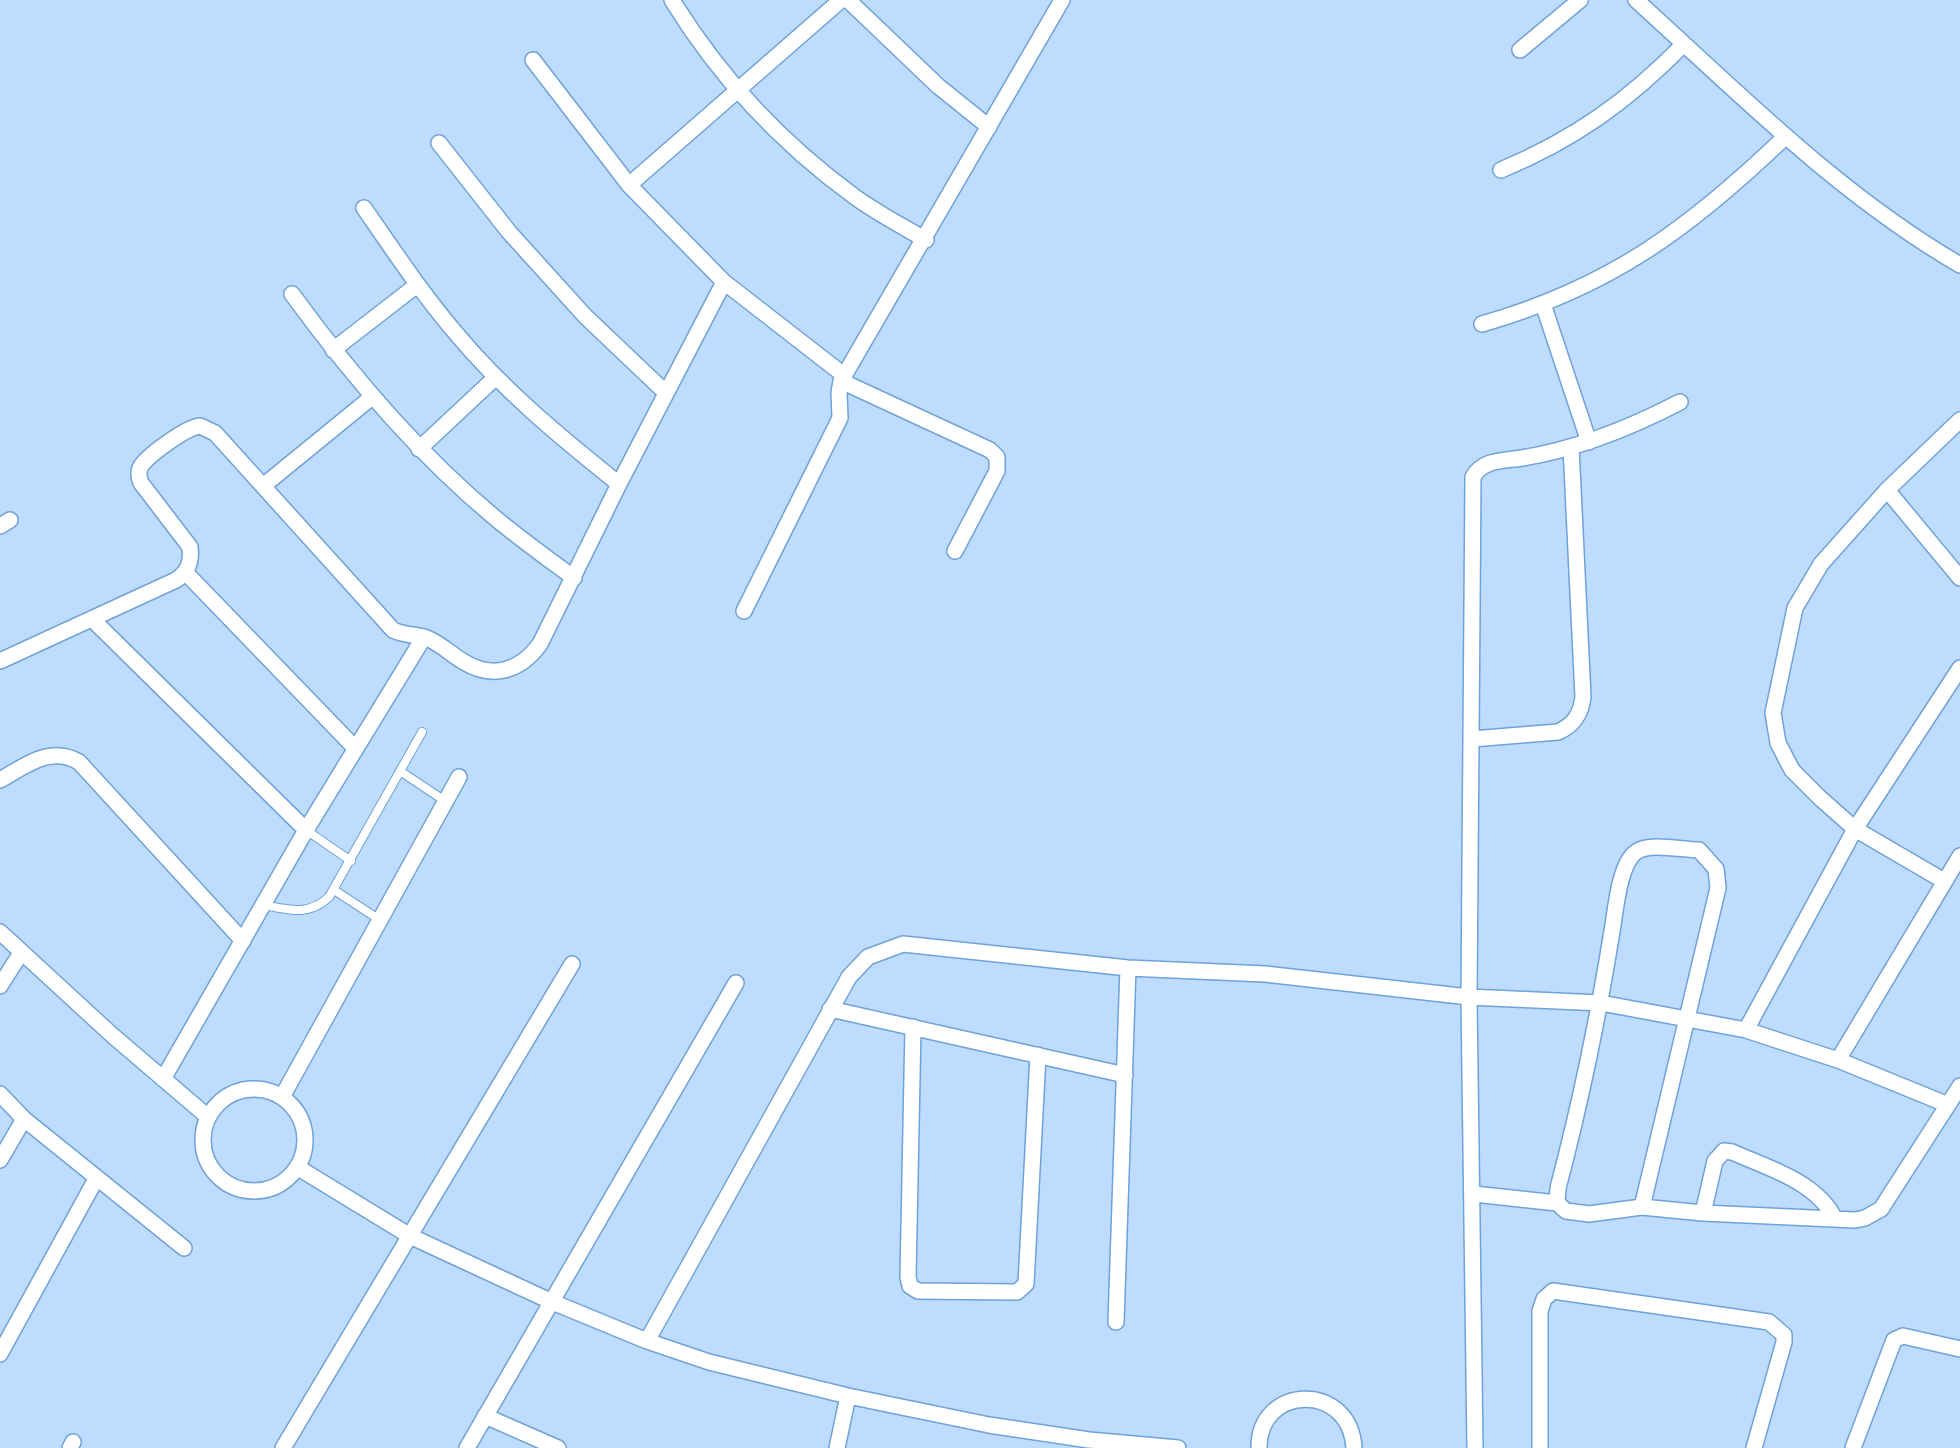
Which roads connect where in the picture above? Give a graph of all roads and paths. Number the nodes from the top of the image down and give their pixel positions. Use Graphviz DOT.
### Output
graph roads {
  1 [pos="672,0"];
  2 [pos="841,0"];
  3 [pos="848,0"];
  4 [pos="1062,0"];
  5 [pos="1580,0"];
  6 [pos="1636,0"];
  7 [pos="1684,44"];
  8 [pos="1520,50"];
  9 [pos="533,60"];
  10 [pos="737,91"];
  11 [pos="989,127"];
  12 [pos="1785,137"];
  13 [pos="439,143"];
  14 [pos="1501,170"];
  15 [pos="629,185"];
  16 [pos="364,208"];
  17 [pos="926,240"];
  18 [pos="1960,265"];
  19 [pos="724,282"];
  20 [pos="417,285"];
  21 [pos="292,294"];
  22 [pos="1543,304"];
  23 [pos="1482,324"];
  24 [pos="333,350"];
  25 [pos="496,377"];
  26 [pos="843,379"];
  27 [pos="666,393"];
  28 [pos="372,397"];
  29 [pos="1680,402"];
  30 [pos="1960,420"];
  31 [pos="1589,442"];
  32 [pos="1571,447"];
  33 [pos="419,449"];
  34 [pos="619,484"];
  35 [pos="263,486"];
  36 [pos="1887,490"];
  37 [pos="955,551"];
  38 [pos="186,573"];
  39 [pos="574,578"];
  40 [pos="1960,578"];
  41 [pos="744,611"];
  42 [pos="92,619"];
  43 [pos="424,637"];
  44 [pos="0,662"];
  45 [pos="1960,668"];
  46 [pos="422,732"];
  47 [pos="1472,739"];
  48 [pos="355,748"];
  49 [pos="400,771"];
  50 [pos="459,777"];
  51 [pos="0,780"];
  52 [pos="446,801"];
  53 [pos="1855,829"];
  54 [pos="306,830"];
  55 [pos="1960,856"];
  56 [pos="351,861"];
  57 [pos="1944,881"];
  58 [pos="334,890"];
  59 [pos="264,905"];
  60 [pos="380,920"];
  61 [pos="0,932"];
  62 [pos="243,941"];
  63 [pos="21,953"];
  64 [pos="572,964"];
  65 [pos="1128,968"];
  66 [pos="736,982"];
  67 [pos="0,986"];
  68 [pos="1469,997"];
  69 [pos="1601,1003"];
  70 [pos="830,1009"];
  71 [pos="1688,1018"];
  72 [pos="913,1027"];
  73 [pos="1746,1030"];
  74 [pos="1038,1056"];
  75 [pos="1838,1060"];
  76 [pos="1125,1075"];
  77 [pos="163,1079"];
  78 [pos="1960,1086"];
  79 [pos="0,1094"];
  80 [pos="282,1097"];
  81 [pos="1946,1104"];
  82 [pos="208,1117"];
  83 [pos="24,1119"];
  84 [pos="0,1160"];
  85 [pos="297,1167"];
  86 [pos="96,1179"];
  87 [pos="1474,1194"];
  88 [pos="1557,1203"];
  89 [pos="1642,1207"];
  90 [pos="1703,1213"];
  91 [pos="1835,1219"];
  92 [pos="410,1236"];
  93 [pos="184,1248"];
  94 [pos="550,1301"];
  95 [pos="1116,1322"];
  96 [pos="646,1341"];
  97 [pos="1960,1349"];
  98 [pos="0,1354"];
  99 [pos="848,1396"];
  100 [pos="485,1416"];
  101 [pos="1124,1446"];
  102 [pos="283,1448"];
  103 [pos="467,1448"];
  104 [pos="558,1448"];
  105 [pos="837,1448"];
  106 [pos="1178,1448"];
  107 [pos="1259,1448"];
  108 [pos="1354,1448"];
  109 [pos="1474,1448"];
  110 [pos="1540,1448"];
  111 [pos="1754,1448"];
  112 [pos="1853,1448"];
  1 -- 10 [label="street"];
  2 -- 10 [label="street"];
  3 -- 11 [label="street"];
  4 -- 11 [label="street"];
  5 -- 8 [label="street"];
  6 -- 7 [label="street"];
  7 -- 12 [label="street"];
  7 -- 14 [label="street"];
  9 -- 15 [label="street"];
  10 -- 15 [label="street"];
  10 -- 17 [label="street"];
  11 -- 17 [label="street"];
  12 -- 18 [label="street"];
  12 -- 22 [label="street"];
  13 -- 27 [label="street"];
  15 -- 19 [label="street"];
  16 -- 20 [label="street"];
  17 -- 26 [label="street"];
  19 -- 26 [label="street"];
  19 -- 27 [label="street"];
  20 -- 24 [label="street"];
  20 -- 25 [label="street"];
  21 -- 24 [label="street"];
  22 -- 23 [label="street"];
  22 -- 31 [label="street"];
  24 -- 28 [label="street"];
  25 -- 33 [label="street"];
  25 -- 34 [label="street"];
  26 -- 37 [label="street"];
  26 -- 41 [label="street"];
  27 -- 34 [label="street"];
  28 -- 33 [label="street"];
  28 -- 35 [label="street"];
  29 -- 31 [label="street"];
  30 -- 36 [label="street"];
  31 -- 32 [label="street"];
  32 -- 47 [label="street"];
  32 -- 47 [label="street"];
  33 -- 39 [label="street"];
  34 -- 39 [label="street"];
  35 -- 38 [label="street"];
  35 -- 43 [label="street"];
  36 -- 40 [label="street"];
  36 -- 53 [label="street"];
  38 -- 42 [label="street"];
  38 -- 48 [label="street"];
  39 -- 43 [label="street"];
  42 -- 44 [label="street"];
  42 -- 54 [label="street"];
  43 -- 48 [label="street"];
  45 -- 53 [label="street"];
  46 -- 49 [label="lane"];
  47 -- 68 [label="street"];
  48 -- 54 [label="street"];
  49 -- 52 [label="lane"];
  49 -- 56 [label="lane"];
  50 -- 52 [label="street"];
  51 -- 62 [label="street"];
  52 -- 60 [label="street"];
  53 -- 57 [label="street"];
  53 -- 73 [label="street"];
  54 -- 56 [label="lane"];
  54 -- 59 [label="street"];
  55 -- 57 [label="street"];
  56 -- 58 [label="lane"];
  57 -- 75 [label="street"];
  58 -- 59 [label="lane"];
  58 -- 60 [label="lane"];
  59 -- 62 [label="street"];
  60 -- 80 [label="street"];
  61 -- 63 [label="street"];
  62 -- 77 [label="street"];
  63 -- 67 [label="street"];
  63 -- 77 [label="street"];
  64 -- 92 [label="street"];
  65 -- 68 [label="street"];
  65 -- 70 [label="street"];
  65 -- 76 [label="street"];
  66 -- 94 [label="street"];
  68 -- 69 [label="street"];
  68 -- 87 [label="street"];
  69 -- 71 [label="street"];
  69 -- 71 [label="street"];
  69 -- 88 [label="street"];
  70 -- 72 [label="street"];
  70 -- 96 [label="street"];
  71 -- 73 [label="street"];
  71 -- 89 [label="street"];
  72 -- 74 [label="street"];
  72 -- 74 [label="street"];
  73 -- 75 [label="street"];
  74 -- 76 [label="street"];
  75 -- 81 [label="street"];
  76 -- 95 [label="street"];
  77 -- 82 [label="street"];
  78 -- 81 [label="street"];
  79 -- 83 [label="street"];
  80 -- 82 [label="street"];
  80 -- 85 [label="street"];
  81 -- 91 [label="street"];
  82 -- 85 [label="street"];
  83 -- 84 [label="street"];
  83 -- 86 [label="street"];
  85 -- 92 [label="street"];
  86 -- 93 [label="street"];
  86 -- 98 [label="street"];
  87 -- 88 [label="street"];
  87 -- 109 [label="street"];
  88 -- 89 [label="street"];
  89 -- 90 [label="street"];
  90 -- 91 [label="street"];
  90 -- 91 [label="street"];
  92 -- 94 [label="street"];
  92 -- 102 [label="street"];
  94 -- 96 [label="street"];
  94 -- 100 [label="street"];
  96 -- 99 [label="street"];
  97 -- 112 [label="street"];
  99 -- 101 [label="street"];
  99 -- 105 [label="street"];
  100 -- 103 [label="street"];
  100 -- 104 [label="street"];
  101 -- 106 [label="street"];
  107 -- 108 [label="street"];
  110 -- 111 [label="street"];
}
